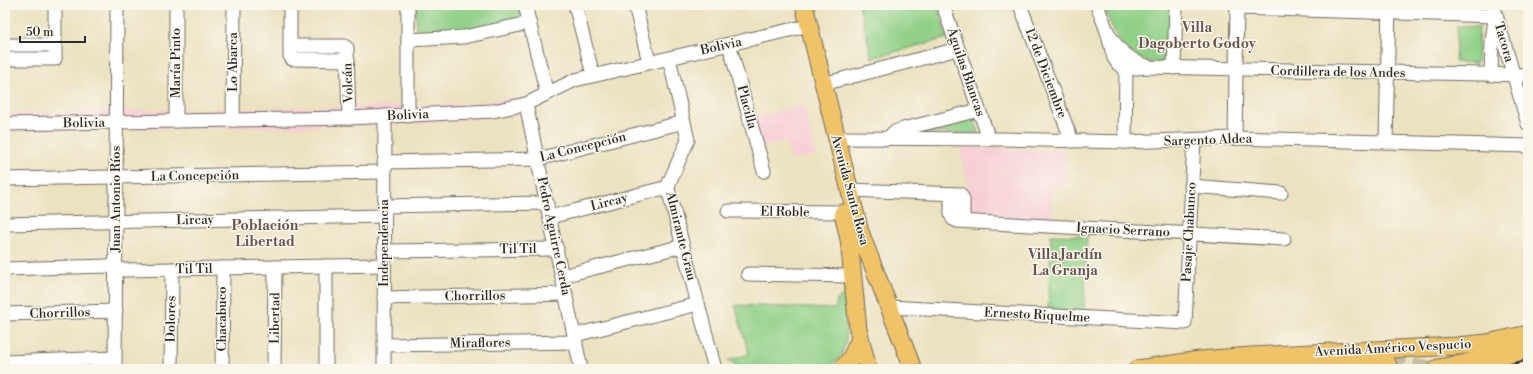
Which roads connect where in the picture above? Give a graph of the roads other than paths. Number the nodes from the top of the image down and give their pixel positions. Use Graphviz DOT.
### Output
graph roads {
  1 [pos="55,5"];
  2 [pos="116,5"];
  3 [pos="176,5"];
  4 [pos="234,5"];
  5 [pos="290,5"];
  6 [pos="408,5"];
  7 [pos="525,5"];
  8 [pos="575,5"];
  9 [pos="635,5"];
  10 [pos="792,5"];
  11 [pos="804,5"];
  12 [pos="943,5"];
  13 [pos="1020,5"];
  14 [pos="1098,5"];
  15 [pos="1176,5"];
  16 [pos="1237,7"];
  17 [pos="1329,8"];
  18 [pos="1389,9"];
  19 [pos="1448,10"];
  20 [pos="1494,10"];
  21 [pos="529,23"];
  22 [pos="798,28"];
  23 [pos="408,40"];
  24 [pos="729,44"];
  25 [pos="55,45"];
  26 [pos="5,46"];
  27 [pos="290,46"];
  28 [pos="958,49"];
  29 [pos="347,54"];
  30 [pos="669,58"];
  31 [pos="5,59"];
  32 [pos="649,62"];
  33 [pos="1128,63"];
  34 [pos="1174,68"];
  35 [pos="1236,69"];
  36 [pos="1387,73"];
  37 [pos="593,75"];
  38 [pos="1491,75"];
  39 [pos="1514,75"];
  40 [pos="1528,75"];
  41 [pos="823,84"];
  42 [pos="547,94"];
  43 [pos="526,104"];
  44 [pos="979,110"];
  45 [pos="384,116"];
  46 [pos="408,116"];
  47 [pos="350,118"];
  48 [pos="233,120"];
  49 [pos="176,121"];
  50 [pos="116,122"];
  51 [pos="684,122"];
  52 [pos="5,124"];
  53 [pos="1528,124"];
  54 [pos="836,138"];
  55 [pos="1234,138"];
  56 [pos="887,139"];
  57 [pos="989,139"];
  58 [pos="1194,140"];
  59 [pos="1072,141"];
  60 [pos="1125,142"];
  61 [pos="1386,142"];
  62 [pos="1528,146"];
  63 [pos="538,159"];
  64 [pos="384,167"];
  65 [pos="764,171"];
  66 [pos="116,177"];
  67 [pos="5,179"];
  68 [pos="1191,186"];
  69 [pos="668,187"];
  70 [pos="849,190"];
  71 [pos="1281,193"];
  72 [pos="547,203"];
  73 [pos="384,211"];
  74 [pos="728,211"];
  75 [pos="843,212"];
  76 [pos="550,217"];
  77 [pos="116,222"];
  78 [pos="5,224"];
  79 [pos="1189,234"];
  80 [pos="1284,239"];
  81 [pos="683,246"];
  82 [pos="556,249"];
  83 [pos="384,251"];
  84 [pos="384,265"];
  85 [pos="326,266"];
  86 [pos="275,267"];
  87 [pos="116,268"];
  88 [pos="223,268"];
  89 [pos="5,269"];
  90 [pos="172,269"];
  91 [pos="748,274"];
  92 [pos="562,276"];
  93 [pos="852,276"];
  94 [pos="566,294"];
  95 [pos="384,298"];
  96 [pos="698,304"];
  97 [pos="889,307"];
  98 [pos="116,311"];
  99 [pos="5,314"];
  100 [pos="1185,323"];
  101 [pos="1528,334"];
  102 [pos="575,338"];
  103 [pos="860,339"];
  104 [pos="384,345"];
  105 [pos="1528,349"];
  106 [pos="5,362"];
  107 [pos="115,363"];
  108 [pos="1388,365"];
  109 [pos="171,369"];
  110 [pos="222,369"];
  111 [pos="274,369"];
  112 [pos="326,369"];
  113 [pos="384,369"];
  114 [pos="581,369"];
  115 [pos="715,369"];
  116 [pos="842,369"];
  117 [pos="868,369"];
  118 [pos="913,369"];
  119 [pos="1138,369"];
  120 [pos="1217,369"];
  121 [pos="1438,369"];
  1 -- 25 [label="street"];
  2 -- 50 [label="street, Juan Antonio Ríos"];
  3 -- 49 [label="street, María Pinto"];
  4 -- 48 [label="street, Lo Abarca"];
  5 -- 27 [label="street"];
  6 -- 23 [label="street"];
  7 -- 21 [label="street"];
  8 -- 37 [label="street"];
  9 -- 32 [label="street"];
  10 -- 22 [label="main road, Avenida Santa Rosa"];
  11 -- 41 [label="main road, Avenida Santa Rosa"];
  12 -- 28 [label="street, Águilas Blancas"];
  13 -- 59 [label="street, 12 de Diciembre"];
  14 -- 33 [label="street"];
  15 -- 34 [label="street"];
  16 -- 17 [label="street"];
  16 -- 35 [label="street"];
  17 -- 18 [label="street"];
  18 -- 19 [label="street"];
  18 -- 36 [label="street"];
  19 -- 20 [label="street"];
  20 -- 38 [label="street"];
  20 -- 39 [label="street, Tacora"];
  21 -- 23 [label="street"];
  21 -- 42 [label="street"];
  22 -- 24 [label="street, Bolivia"];
  22 -- 75 [label="main road, Avenida Santa Rosa"];
  23 -- 46 [label="street"];
  24 -- 30 [label="street, Bolivia"];
  24 -- 65 [label="street, Placilla"];
  25 -- 26 [label="street"];
  25 -- 31 [label="street"];
  27 -- 29 [label="street"];
  27 -- 29 [label="street"];
  28 -- 41 [label="street"];
  28 -- 44 [label="street, Águilas Blancas"];
  29 -- 47 [label="street, Volcán"];
  30 -- 32 [label="street, Bolivia"];
  30 -- 51 [label="street, Almirante Grau"];
  32 -- 37 [label="street, Bolivia"];
  33 -- 34 [label="street, Cordillera de los Andes"];
  33 -- 60 [label="street"];
  34 -- 35 [label="street, Cordillera de los Andes"];
  35 -- 36 [label="street, Cordillera de los Andes"];
  35 -- 55 [label="street"];
  36 -- 38 [label="street, Cordillera de los Andes"];
  36 -- 61 [label="street"];
  37 -- 42 [label="street, Bolivia"];
  38 -- 39 [label="street, Cordillera de los Andes"];
  39 -- 40 [label="street, Cordillera de los Andes"];
  39 -- 53 [label="street, Tacora"];
  41 -- 54 [label="main road, Avenida Santa Rosa"];
  42 -- 43 [label="street, Bolivia"];
  43 -- 46 [label="street, Bolivia"];
  43 -- 63 [label="street, Pedro Aguirre Cerda"];
  44 -- 56 [label="street"];
  44 -- 57 [label="street, Águilas Blancas"];
  45 -- 46 [label="street, Bolivia"];
  45 -- 47 [label="street, Bolivia"];
  45 -- 64 [label="street, Independencia"];
  47 -- 48 [label="street, Bolivia"];
  48 -- 49 [label="street, Bolivia"];
  49 -- 50 [label="street, Bolivia"];
  50 -- 52 [label="street, Bolivia"];
  50 -- 66 [label="street, Juan Antonio Ríos"];
  51 -- 63 [label="street, La Concepción"];
  51 -- 69 [label="street, Almirante Grau"];
  54 -- 56 [label="street, Sargento Aldea"];
  54 -- 70 [label="main road, Avenida Santa Rosa"];
  55 -- 58 [label="street, Sargento Aldea"];
  55 -- 61 [label="street, Sargento Aldea"];
  56 -- 57 [label="street, Sargento Aldea"];
  57 -- 59 [label="street, Sargento Aldea"];
  58 -- 60 [label="street, Sargento Aldea"];
  58 -- 68 [label="street, Pasaje Chabunco"];
  59 -- 60 [label="street, Sargento Aldea"];
  61 -- 62 [label="street, Sargento Aldea"];
  63 -- 64 [label="street, La Concepción"];
  63 -- 72 [label="street, Pedro Aguirre Cerda"];
  64 -- 66 [label="street, La Concepción"];
  64 -- 73 [label="street, Independencia"];
  66 -- 67 [label="street, La Concepción"];
  66 -- 77 [label="street, Juan Antonio Ríos"];
  68 -- 71 [label="street"];
  68 -- 79 [label="street, Pasaje Chabunco"];
  69 -- 76 [label="street, Lircay"];
  69 -- 81 [label="street, Almirante Grau"];
  70 -- 79 [label="street, Ignacio Serrano"];
  70 -- 97 [label="main road, Avenida Santa Rosa"];
  72 -- 73 [label="street, Lircay"];
  72 -- 76 [label="street, Pedro Aguirre Cerda"];
  73 -- 77 [label="street, Lircay"];
  73 -- 83 [label="street, Independencia"];
  74 -- 75 [label="street, El Roble"];
  75 -- 93 [label="main road, Avenida Santa Rosa"];
  76 -- 82 [label="street, Pedro Aguirre Cerda"];
  77 -- 78 [label="street, Lircay"];
  77 -- 87 [label="street, Juan Antonio Ríos"];
  79 -- 80 [label="street, Ignacio Serrano"];
  79 -- 100 [label="street, Pasaje Chabunco"];
  81 -- 92 [label="street"];
  81 -- 96 [label="street, Almirante Grau"];
  82 -- 83 [label="street, Til Til"];
  82 -- 92 [label="street, Pedro Aguirre Cerda"];
  83 -- 84 [label="street, Independencia"];
  84 -- 85 [label="street, Til Til"];
  84 -- 95 [label="street, Independencia"];
  85 -- 86 [label="street, Til Til"];
  85 -- 112 [label="street"];
  86 -- 88 [label="street, Til Til"];
  86 -- 111 [label="street, Libertad"];
  87 -- 89 [label="street, Til Til"];
  87 -- 90 [label="street, Til Til"];
  87 -- 98 [label="street, Juan Antonio Ríos"];
  88 -- 90 [label="street, Til Til"];
  88 -- 110 [label="street, Chacabuco"];
  90 -- 109 [label="street, Dolores"];
  91 -- 93 [label="street"];
  92 -- 94 [label="street, Pedro Aguirre Cerda"];
  93 -- 103 [label="main road, Avenida Santa Rosa"];
  94 -- 95 [label="street, Chorrillos"];
  94 -- 102 [label="street, Pedro Aguirre Cerda"];
  95 -- 104 [label="street, Independencia"];
  96 -- 102 [label="street, Miraflores"];
  96 -- 115 [label="street, Almirante Grau"];
  97 -- 100 [label="street, Ernesto Riquelme"];
  97 -- 118 [label="main road, Avenida Santa Rosa"];
  98 -- 99 [label="street, Chorrillos"];
  98 -- 107 [label="street, Juan Antonio Ríos"];
  101 -- 119 [label="main road, Avenida Américo Vespucio"];
  102 -- 104 [label="street, Miraflores"];
  102 -- 114 [label="street, Pedro Aguirre Cerda"];
  103 -- 116 [label="main road"];
  103 -- 117 [label="main road, Avenida Santa Rosa"];
  104 -- 113 [label="street, Independencia"];
  105 -- 121 [label="highway"];
  106 -- 107 [label="street"];
  108 -- 120 [label="main road"];
}
